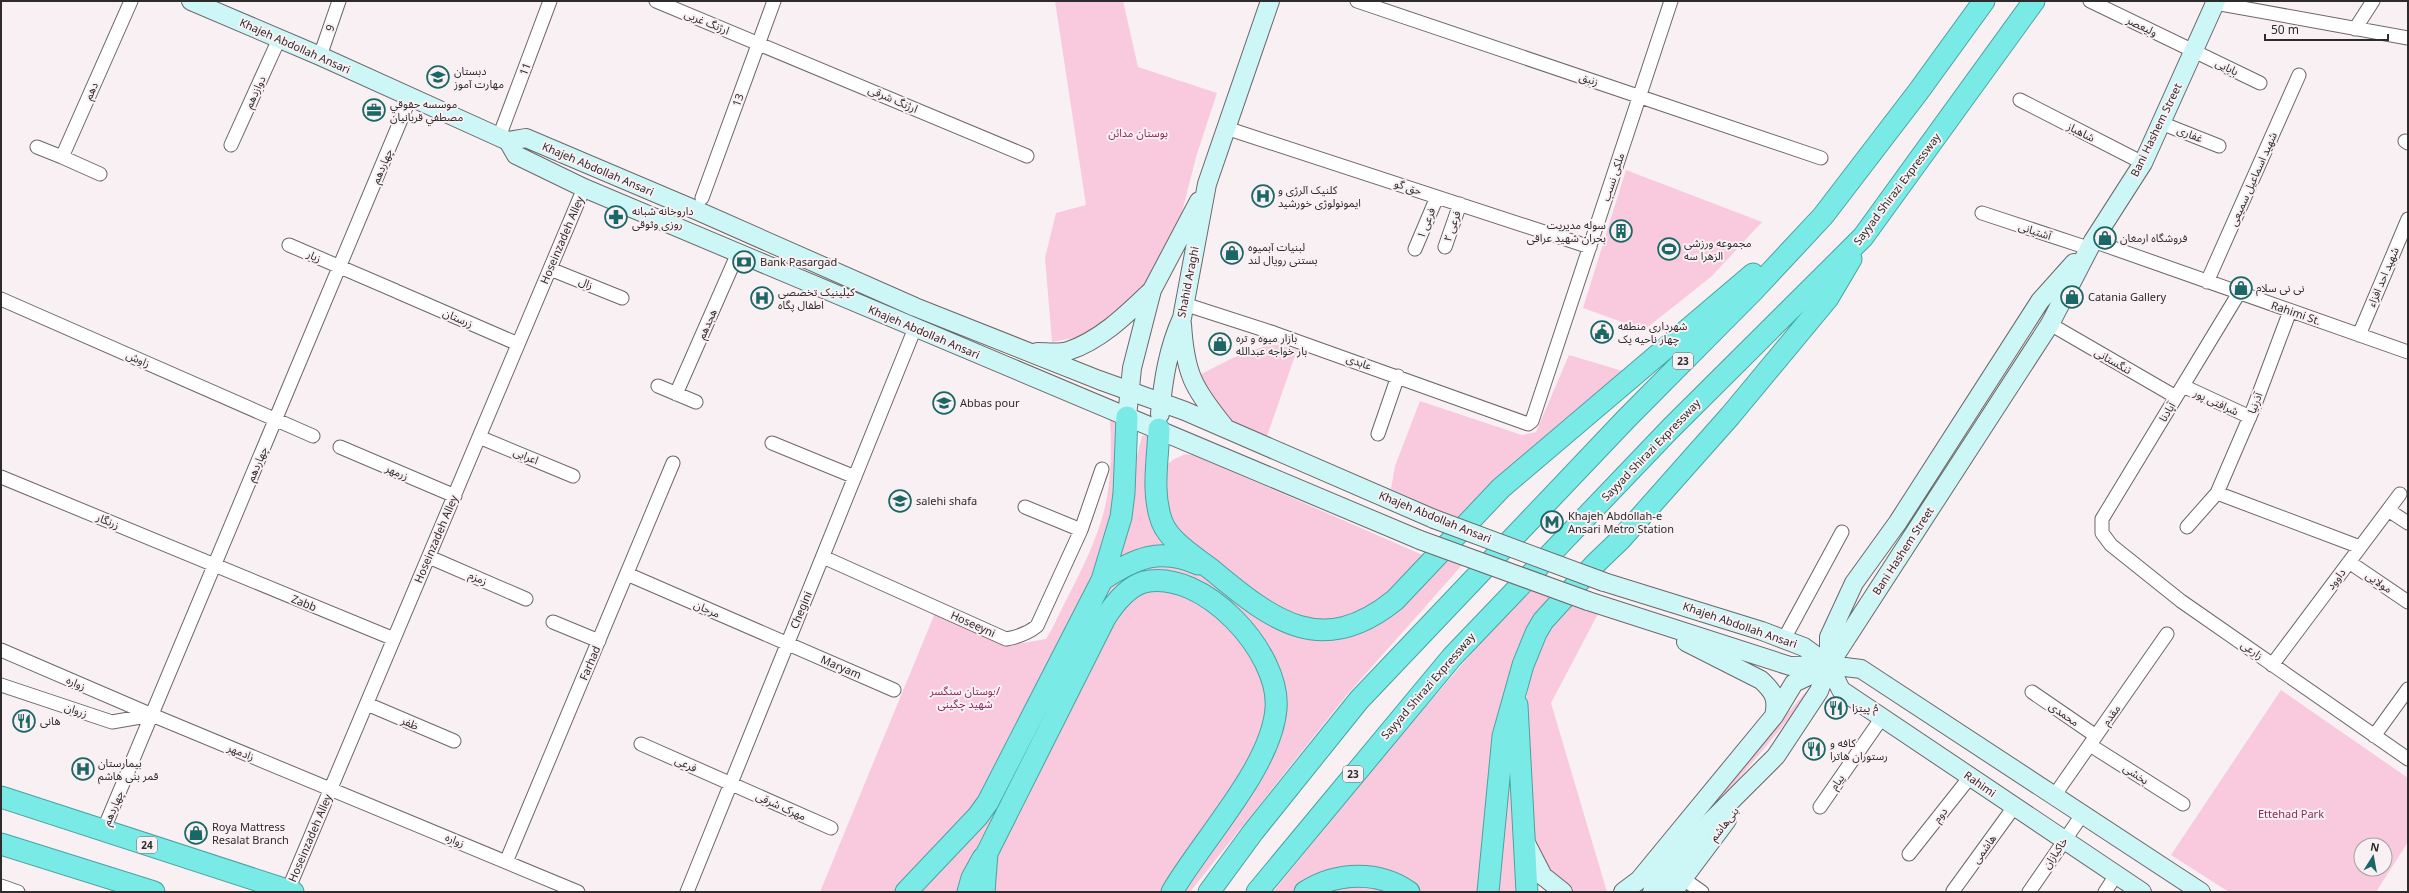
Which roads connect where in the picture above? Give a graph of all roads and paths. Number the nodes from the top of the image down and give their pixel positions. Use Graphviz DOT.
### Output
graph roads {
  1 [pos="131,1"];
  2 [pos="190,1"];
  3 [pos="339,1"];
  4 [pos="550,1"];
  5 [pos="656,1"];
  6 [pos="774,1"];
  7 [pos="1270,1"];
  8 [pos="1357,1"];
  9 [pos="1671,1"];
  10 [pos="1984,1"];
  11 [pos="2034,1"];
  12 [pos="2090,1"];
  13 [pos="2373,1"];
  14 [pos="2215,2"];
  15 [pos="2355,29"];
  16 [pos="280,38"];
  17 [pos="2408,38"];
  18 [pos="758,42"];
  19 [pos="2194,51"];
  20 [pos="320,56"];
  21 [pos="2299,75"];
  22 [pos="2260,83"];
  23 [pos="1640,97"];
  24 [pos="410,98"];
  25 [pos="2020,100"];
  26 [pos="2161,123"];
  27 [pos="1226,128"];
  28 [pos="504,139"];
  29 [pos="230,145"];
  30 [pos="2219,146"];
  31 [pos="37,147"];
  32 [pos="62,156"];
  33 [pos="1027,156"];
  34 [pos="1821,158"];
  35 [pos="2143,163"];
  36 [pos="100,174"];
  37 [pos="1207,184"];
  38 [pos="584,188"];
  39 [pos="1437,197"];
  40 [pos="702,198"];
  41 [pos="1460,204"];
  42 [pos="1982,214"];
  43 [pos="1823,216"];
  44 [pos="2408,219"];
  45 [pos="1863,237"];
  46 [pos="289,245"];
  47 [pos="2090,245"];
  48 [pos="1445,247"];
  49 [pos="1590,247"];
  50 [pos="1416,249"];
  51 [pos="738,253"];
  52 [pos="339,267"];
  53 [pos="550,269"];
  54 [pos="2207,282"];
  55 [pos="1152,290"];
  56 [pos="2239,293"];
  57 [pos="622,298"];
  58 [pos="1,299"];
  59 [pos="1183,311"];
  60 [pos="2290,311"];
  61 [pos="2050,324"];
  62 [pos="915,328"];
  63 [pos="2359,335"];
  64 [pos="518,344"];
  65 [pos="2408,352"];
  66 [pos="1029,353"];
  67 [pos="1398,376"];
  68 [pos="658,386"];
  69 [pos="2183,386"];
  70 [pos="1130,391"];
  71 [pos="676,394"];
  72 [pos="2176,398"];
  73 [pos="696,402"];
  74 [pos="1161,402"];
  75 [pos="1127,417"];
  76 [pos="2250,417"];
  77 [pos="276,419"];
  78 [pos="1532,421"];
  79 [pos="1159,429"];
  80 [pos="1227,430"];
  81 [pos="1378,434"];
  82 [pos="313,436"];
  83 [pos="479,437"];
  84 [pos="772,443"];
  85 [pos="340,447"];
  86 [pos="673,463"];
  87 [pos="1102,469"];
  88 [pos="573,476"];
  89 [pos="1,477"];
  90 [pos="855,477"];
  91 [pos="2217,493"];
  92 [pos="2400,494"];
  93 [pos="454,496"];
  94 [pos="1025,507"];
  95 [pos="2388,510"];
  96 [pos="2408,523"];
  97 [pos="2187,527"];
  98 [pos="1081,530"];
  99 [pos="1842,532"];
  100 [pos="2102,533"];
  101 [pos="2360,547"];
  102 [pos="429,557"];
  103 [pos="823,557"];
  104 [pos="2349,562"];
  105 [pos="214,566"];
  106 [pos="1208,568"];
  107 [pos="627,574"];
  108 [pos="1102,580"];
  109 [pos="526,599"];
  110 [pos="2408,602"];
  111 [pos="1642,619"];
  112 [pos="553,622"];
  113 [pos="2167,634"];
  114 [pos="394,639"];
  115 [pos="1784,640"];
  116 [pos="599,641"];
  117 [pos="788,644"];
  118 [pos="1,650"];
  119 [pos="2272,664"];
  120 [pos="1829,665"];
  121 [pos="1,685"];
  122 [pos="2408,689"];
  123 [pos="894,690"];
  124 [pos="1516,690"];
  125 [pos="2032,692"];
  126 [pos="367,704"];
  127 [pos="152,715"];
  128 [pos="1774,716"];
  129 [pos="1882,718"];
  130 [pos="2374,736"];
  131 [pos="2093,740"];
  132 [pos="454,741"];
  133 [pos="641,744"];
  134 [pos="1776,756"];
  135 [pos="2408,759"];
  136 [pos="1970,777"];
  137 [pos="731,784"];
  138 [pos="331,790"];
  139 [pos="2054,796"];
  140 [pos="1,797"];
  141 [pos="2183,804"];
  142 [pos="1820,806"];
  143 [pos="2014,808"];
  144 [pos="2082,815"];
  145 [pos="831,828"];
  146 [pos="103,831"];
  147 [pos="1524,838"];
  148 [pos="2064,839"];
  149 [pos="1,844"];
  150 [pos="987,852"];
  151 [pos="1909,854"];
  152 [pos="506,862"];
  153 [pos="91,872"];
  154 [pos="2116,875"];
  155 [pos="1677,885"];
  156 [pos="1,886"];
  157 [pos="291,891"];
  158 [pos="908,891"];
  159 [pos="1953,891"];
  160 [pos="18,892"];
  161 [pos="132,892"];
  162 [pos="154,892"];
  163 [pos="578,892"];
  164 [pos="687,892"];
  165 [pos="968,892"];
  166 [pos="984,892"];
  167 [pos="1172,892"];
  168 [pos="1209,892"];
  169 [pos="1257,892"];
  170 [pos="1305,892"];
  171 [pos="1409,892"];
  172 [pos="1488,892"];
  173 [pos="1527,892"];
  174 [pos="1563,892"];
  175 [pos="1623,892"];
  176 [pos="1652,892"];
  177 [pos="1702,892"];
  178 [pos="2029,892"];
  179 [pos="2105,892"];
  180 [pos="2142,892"];
  181 [pos="2201,892"];
  1 -- 32 [label="street, دهم"];
  2 -- 16 [label="main road, Khajeh Abdollah Ansari"];
  3 -- 20 [label="street, 9"];
  4 -- 28 [label="street, 11"];
  5 -- 18 [label="street, ارژنگ غربی"];
  6 -- 18 [label="street, 13"];
  7 -- 27 [label="main road, Shahid Araghi"];
  8 -- 23 [label="street, زنبق"];
  9 -- 23 [label="street, ملکی نسب"];
  10 -- 43 [label="highway, 23"];
  11 -- 45 [label="highway, Sayyad Shirazi Expressway / 23"];
  12 -- 19 [label="street, ولیعصر"];
  13 -- 15 [label="street"];
  14 -- 15 [label="street"];
  14 -- 19 [label="main road, Bani Hashem Street"];
  15 -- 17 [label="street"];
  16 -- 20 [label="main road, Khajeh Abdollah Ansari"];
  16 -- 29 [label="street, دوازدهم"];
  18 -- 33 [label="street, ارژنگ شرقی"];
  18 -- 40 [label="street, 13"];
  19 -- 22 [label="street, بابایی"];
  19 -- 26 [label="main road, Bani Hashem Street"];
  20 -- 24 [label="main road, Khajeh Abdollah Ansari"];
  21 -- 54 [label="street, شهید اسماعیل سمیعی"];
  23 -- 34 [label="street, زنبق"];
  23 -- 49 [label="street, ملکی نسب"];
  24 -- 28 [label="main road, Khajeh Abdollah Ansari"];
  24 -- 52 [label="street, چهاردهم"];
  25 -- 35 [label="street, شاهباز"];
  26 -- 30 [label="street, غفاری"];
  26 -- 35 [label="main road, Bani Hashem Street"];
  27 -- 37 [label="main road, Shahid Araghi"];
  27 -- 39 [label="street, حق گو"];
  28 -- 38 [label="main road, Khajeh Abdollah Ansari"];
  28 -- 66 [label="main road, Khajeh Abdollah Ansari"];
  31 -- 32 [label="street"];
  32 -- 36 [label="street"];
  35 -- 47 [label="main road, Bani Hashem Street"];
  37 -- 55 [label="main road, Shahid Araghi"];
  37 -- 59 [label="main road, Shahid Araghi"];
  38 -- 51 [label="main road, Khajeh Abdollah Ansari"];
  38 -- 53 [label="street, Hoseinzadeh Alley"];
  39 -- 41 [label="street, حق گو"];
  39 -- 50 [label="street, فرعی ۱"];
  41 -- 48 [label="street, فرعی ۲"];
  41 -- 49 [label="street, حق گو"];
  42 -- 47 [label="street, آشتیانی"];
  43 -- 106 [label="highway"];
  43 -- 168 [label="highway, 23"];
  44 -- 63 [label="street, شهید احد افزاء"];
  45 -- 124 [label="highway"];
  45 -- 169 [label="highway, Sayyad Shirazi Expressway / 23"];
  46 -- 52 [label="street, زیار"];
  47 -- 54 [label="street, Rahimi St."];
  47 -- 61 [label="main road, Bani Hashem Street"];
  47 -- 120 [label="main road, Bani Hashem Street"];
  49 -- 78 [label="street, ملکی نسب"];
  51 -- 62 [label="main road, Khajeh Abdollah Ansari"];
  51 -- 71 [label="street, هجدهم"];
  52 -- 64 [label="street, زرستان"];
  52 -- 77 [label="street, چهاردهم"];
  53 -- 57 [label="street, زال"];
  53 -- 64 [label="street, Hoseinzadeh Alley"];
  54 -- 56 [label="street, Rahimi St."];
  55 -- 66 [label="main road"];
  55 -- 70 [label="main road, Shahid Araghi"];
  56 -- 60 [label="street, Rahimi St."];
  56 -- 69 [label="street, آپادنا"];
  58 -- 77 [label="street, زاوش"];
  59 -- 67 [label="street, عابدی"];
  59 -- 74 [label="main road, Shahid Araghi"];
  59 -- 80 [label="main road"];
  60 -- 63 [label="street, Rahimi St."];
  60 -- 76 [label="street, آذرنیا"];
  61 -- 72 [label="street, تنگستانی"];
  61 -- 120 [label="main road, Bani Hashem Street"];
  62 -- 75 [label="main road, Khajeh Abdollah Ansari"];
  62 -- 90 [label="street, Chegini"];
  63 -- 65 [label="street, Rahimi St."];
  64 -- 83 [label="street, Hoseinzadeh Alley"];
  66 -- 70 [label="main road, Khajeh Abdollah Ansari"];
  67 -- 78 [label="street, عابدی"];
  67 -- 81 [label="street"];
  68 -- 71 [label="street"];
  69 -- 72 [label="street, آپادنا"];
  69 -- 76 [label="street, شرافتی پور"];
  70 -- 74 [label="main road, Khajeh Abdollah Ansari"];
  70 -- 75 [label="main road, Shahid Araghi"];
  71 -- 73 [label="street"];
  72 -- 100 [label="street, آپادنا"];
  74 -- 79 [label="main road, Shahid Araghi"];
  74 -- 80 [label="main road, Khajeh Abdollah Ansari"];
  75 -- 79 [label="main road, Khajeh Abdollah Ansari"];
  75 -- 108 [label="highway"];
  76 -- 91 [label="street, آذرنیا"];
  77 -- 82 [label="street, زاوش"];
  77 -- 105 [label="street, چهاردهم"];
  79 -- 106 [label="highway"];
  79 -- 111 [label="main road, Khajeh Abdollah Ansari, bridge"];
  80 -- 115 [label="main road, Khajeh Abdollah Ansari, bridge"];
  83 -- 88 [label="street, اعرابی"];
  83 -- 93 [label="street, Hoseinzadeh Alley"];
  84 -- 90 [label="street"];
  85 -- 93 [label="street, زرمهر"];
  86 -- 107 [label="street, Farhad"];
  87 -- 98 [label="street, Hoseeyni"];
  89 -- 105 [label="street, زرنگار"];
  90 -- 103 [label="street, Chegini"];
  91 -- 97 [label="street, آذرنیا"];
  91 -- 101 [label="street"];
  92 -- 95 [label="street, داوود"];
  93 -- 102 [label="street, Hoseinzadeh Alley"];
  94 -- 98 [label="street"];
  95 -- 96 [label="street"];
  95 -- 101 [label="street, داوود"];
  98 -- 103 [label="street, Hoseeyni"];
  99 -- 115 [label="street"];
  100 -- 119 [label="street, زارعی"];
  101 -- 104 [label="street, داوود"];
  102 -- 109 [label="street, زمزم"];
  102 -- 114 [label="street, Hoseinzadeh Alley"];
  103 -- 117 [label="street, Chegini"];
  104 -- 110 [label="street, مولایی"];
  104 -- 119 [label="street, داوود"];
  105 -- 114 [label="street, Zabb"];
  105 -- 127 [label="street, چهاردهم"];
  106 -- 108 [label="highway"];
  107 -- 116 [label="street, Farhad"];
  107 -- 117 [label="street, مرجان"];
  108 -- 158 [label="highway"];
  111 -- 120 [label="main road, Khajeh Abdollah Ansari"];
  111 -- 128 [label="main road"];
  112 -- 116 [label="street"];
  113 -- 131 [label="street, مقدم"];
  114 -- 126 [label="street, Hoseinzadeh Alley"];
  115 -- 120 [label="main road, Khajeh Abdollah Ansari"];
  116 -- 152 [label="street, Farhad"];
  117 -- 123 [label="street, Maryam"];
  117 -- 137 [label="street, Chegini"];
  118 -- 127 [label="street, زواره"];
  119 -- 130 [label="street, زارعی"];
  120 -- 128 [label="main road"];
  120 -- 129 [label="main road, Rahimi"];
  120 -- 134 [label="main road"];
  120 -- 139 [label="main road"];
  121 -- 127 [label="street, زروان"];
  122 -- 130 [label="street"];
  124 -- 147 [label="highway"];
  124 -- 172 [label="highway"];
  125 -- 131 [label="street, محمدی"];
  126 -- 132 [label="street, ظفر"];
  126 -- 138 [label="street, Hoseinzadeh Alley"];
  127 -- 138 [label="street, زادمهر"];
  127 -- 146 [label="street, چهاردهم"];
  128 -- 175 [label="main road"];
  129 -- 136 [label="main road, Rahimi"];
  129 -- 142 [label="street, پیام"];
  130 -- 135 [label="street, زارعی"];
  131 -- 139 [label="street, مقدم"];
  131 -- 141 [label="street, بخشی"];
  133 -- 137 [label="street, فرعی"];
  134 -- 155 [label="main road, بنی‌هاشم"];
  134 -- 176 [label="main road"];
  136 -- 143 [label="main road, Rahimi"];
  136 -- 151 [label="street, دوم"];
  137 -- 145 [label="street, مهرک شرقی"];
  137 -- 164 [label="street, Chegini"];
  138 -- 152 [label="street, زواره"];
  138 -- 157 [label="street, Hoseinzadeh Alley"];
  139 -- 144 [label="main road"];
  140 -- 146 [label="highway, 24"];
  143 -- 148 [label="main road, Rahimi"];
  143 -- 159 [label="street, هاشمی"];
  144 -- 148 [label="street, خاکبازان"];
  144 -- 181 [label="main road"];
  146 -- 157 [label="highway, 24"];
  147 -- 173 [label="highway"];
  147 -- 174 [label="main road"];
  148 -- 154 [label="main road, Rahimi"];
  148 -- 178 [label="street, خاکبازان"];
  149 -- 153 [label="highway"];
  150 -- 165 [label="highway"];
  150 -- 166 [label="highway"];
  150 -- 167 [label="highway"];
  152 -- 163 [label="street, زواره"];
  153 -- 161 [label="highway"];
  153 -- 162 [label="highway"];
  154 -- 179 [label="street"];
  154 -- 180 [label="main road, Rahimi"];
  155 -- 177 [label="street"];
  156 -- 160 [label="street"];
  170 -- 171 [label="highway"];
}
